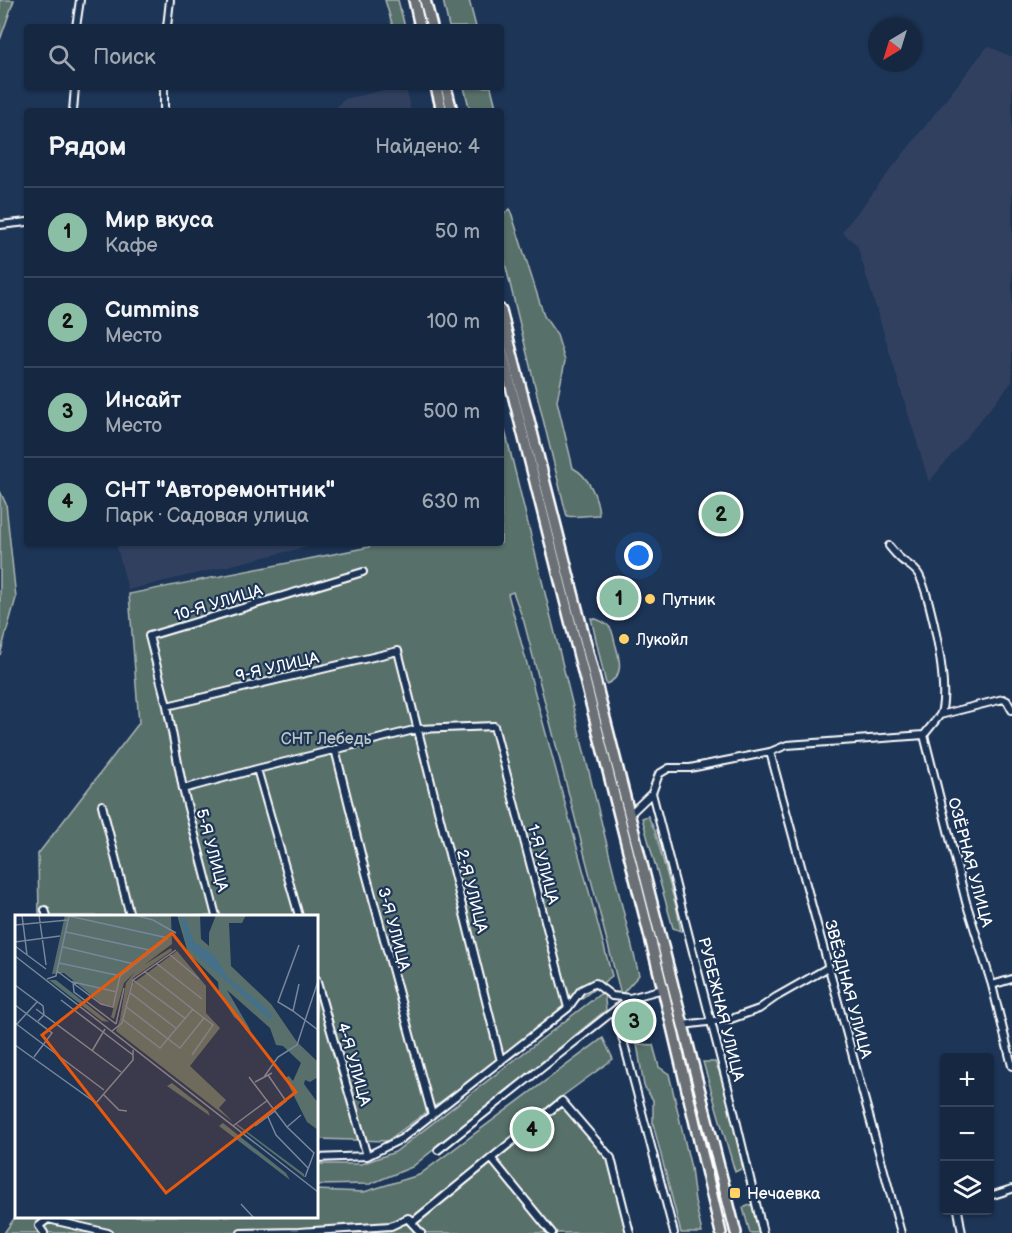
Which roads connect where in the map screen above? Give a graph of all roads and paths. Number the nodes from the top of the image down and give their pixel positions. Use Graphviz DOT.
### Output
graph roads {
  1 [pos="80,0"];
  2 [pos="170,0"];
  3 [pos="414,0"];
  4 [pos="425,0"];
  5 [pos="76,24"];
  6 [pos="168,24"];
  7 [pos="419,24"];
  8 [pos="431,24"];
  9 [pos="75,90"];
  10 [pos="164,90"];
  11 [pos="437,90"];
  12 [pos="447,90"];
  13 [pos="73,108"];
  14 [pos="164,108"];
  15 [pos="441,108"];
  16 [pos="451,108"];
  17 [pos="24,222"];
  18 [pos="0,225"];
  19 [pos="504,322"];
  20 [pos="504,359"];
  21 [pos="539,499"];
  22 [pos="889,546"];
  23 [pos="567,570"];
  24 [pos="363,572"];
  25 [pos="572,626"];
  26 [pos="599,698"];
  27 [pos="167,706"];
  28 [pos="1012,710"];
  29 [pos="940,715"];
  30 [pos="418,729"];
  31 [pos="924,735"];
  32 [pos="335,749"];
  33 [pos="770,752"];
  34 [pos="257,769"];
  35 [pos="183,789"];
  36 [pos="652,793"];
  37 [pos="102,805"];
  38 [pos="629,814"];
  39 [pos="130,915"];
  40 [pos="216,915"];
  41 [pos="299,915"];
  42 [pos="830,967"];
  43 [pos="1012,980"];
  44 [pos="992,985"];
  45 [pos="318,986"];
  46 [pos="663,989"];
  47 [pos="630,998"];
  48 [pos="568,1008"];
  49 [pos="615,1010"];
  50 [pos="711,1021"];
  51 [pos="683,1025"];
  52 [pos="501,1061"];
  53 [pos="1012,1066"];
  54 [pos="432,1115"];
  55 [pos="438,1150"];
  56 [pos="367,1156"];
  57 [pos="318,1158"];
  58 [pos="491,1158"];
  59 [pos="1012,1189"];
  60 [pos="994,1195"];
  61 [pos="959,1215"];
  62 [pos="408,1218"];
  63 [pos="300,1232"];
  64 [pos="44,1233"];
  65 [pos="108,1233"];
  66 [pos="241,1233"];
  67 [pos="421,1233"];
  68 [pos="552,1233"];
  69 [pos="630,1233"];
  70 [pos="674,1233"];
  71 [pos="721,1233"];
  72 [pos="736,1233"];
  73 [pos="763,1233"];
  74 [pos="901,1233"];
  75 [pos="962,1233"];
  1 -- 5 [label="street"];
  2 -- 6 [label="street"];
  3 -- 7 [label="highway"];
  4 -- 8 [label="highway"];
  9 -- 13 [label="street"];
  10 -- 14 [label="street"];
  11 -- 15 [label="highway"];
  12 -- 16 [label="highway"];
  17 -- 18 [label="street"];
  19 -- 23 [label="highway"];
  20 -- 21 [label="highway"];
  21 -- 23 [label="highway"];
  21 -- 25 [label="highway"];
  22 -- 29 [label="street"];
  23 -- 26 [label="highway"];
  24 -- 27 [label="street, 10-Я УЛИЦА"];
  25 -- 26 [label="highway"];
  25 -- 46 [label="highway"];
  26 -- 38 [label="highway"];
  27 -- 30 [label="street, 9-Я УЛИЦА"];
  27 -- 35 [label="street"];
  28 -- 29 [label="street"];
  29 -- 31 [label="street"];
  30 -- 32 [label="street"];
  30 -- 48 [label="street, 1-Я УЛИЦА"];
  30 -- 52 [label="street, 2-Я УЛИЦА"];
  31 -- 33 [label="street"];
  31 -- 44 [label="street, ОЗЁРНАЯ УЛИЦА"];
  32 -- 34 [label="street"];
  32 -- 54 [label="street, 3-Я УЛИЦА"];
  33 -- 36 [label="street"];
  33 -- 42 [label="street, ЗВЁЗДНАЯ УЛИЦА"];
  34 -- 35 [label="street"];
  34 -- 41 [label="street"];
  35 -- 40 [label="street, 5-Я УЛИЦА"];
  36 -- 38 [label="street"];
  36 -- 50 [label="street, РУБЕЖНАЯ УЛИЦА"];
  37 -- 39 [label="street"];
  38 -- 51 [label="highway"];
  42 -- 50 [label="street"];
  42 -- 74 [label="street, ЗВЁЗДНАЯ УЛИЦА"];
  43 -- 44 [label="street"];
  44 -- 53 [label="street, ОЗЁРНАЯ УЛИЦА"];
  45 -- 56 [label="street, 4-Я УЛИЦА"];
  46 -- 47 [label="street"];
  46 -- 71 [label="highway"];
  47 -- 48 [label="street"];
  47 -- 49 [label="street"];
  48 -- 52 [label="street"];
  49 -- 55 [label="street"];
  49 -- 70 [label="street"];
  50 -- 51 [label="street"];
  50 -- 73 [label="street, РУБЕЖНАЯ УЛИЦА"];
  51 -- 72 [label="highway"];
  52 -- 54 [label="street"];
  54 -- 56 [label="street"];
  56 -- 57 [label="street"];
  58 -- 62 [label="street"];
  58 -- 68 [label="street"];
  58 -- 69 [label="street"];
  59 -- 60 [label="street"];
  61 -- 75 [label="street"];
  62 -- 63 [label="street"];
  62 -- 67 [label="street"];
  63 -- 66 [label="street"];
  64 -- 65 [label="street"];
}
